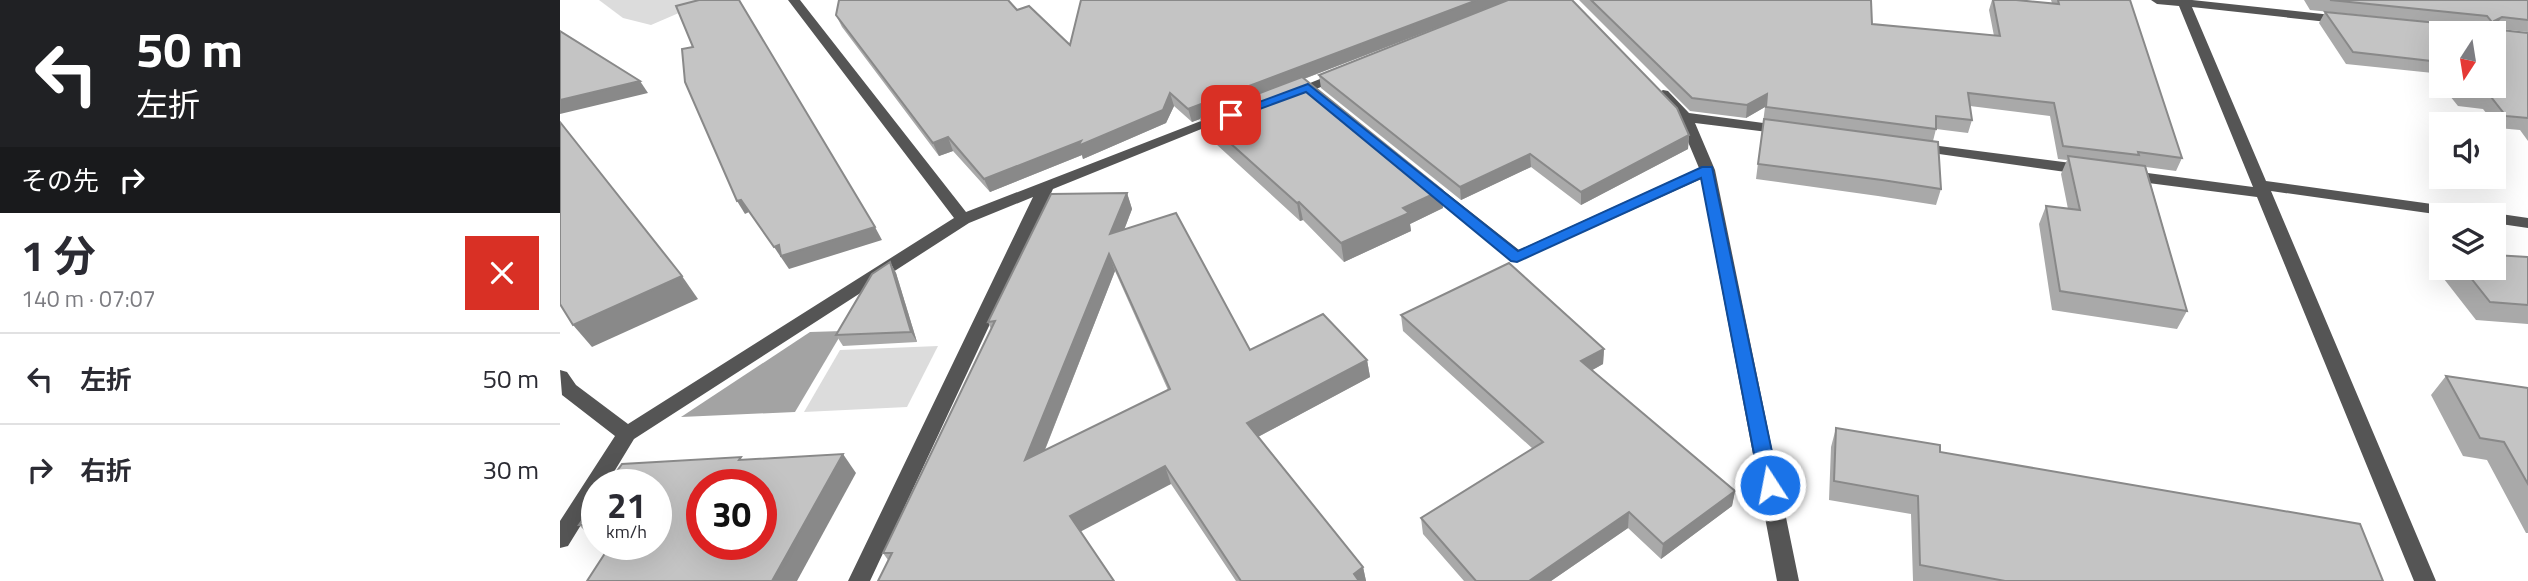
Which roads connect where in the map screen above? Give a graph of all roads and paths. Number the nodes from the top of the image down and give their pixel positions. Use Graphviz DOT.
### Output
graph roads {
  1 [pos="794,0"];
  2 [pos="2157,0"];
  3 [pos="2184,1"];
  4 [pos="2364,22"];
  5 [pos="1360,67"];
  6 [pos="1647,78"];
  7 [pos="1269,101"];
  8 [pos="1244,110"];
  9 [pos="1685,117"];
  10 [pos="1795,131"];
  11 [pos="1905,146"];
  12 [pos="1707,170"];
  13 [pos="1413,172"];
  14 [pos="1047,185"];
  15 [pos="2262,189"];
  16 [pos="2429,209"];
  17 [pos="963,219"];
  18 [pos="2506,220"];
  19 [pos="2528,223"];
  20 [pos="560,377"];
  21 [pos="627,434"];
  22 [pos="560,539"];
  23 [pos="859,581"];
  24 [pos="1788,581"];
  25 [pos="2425,581"];
  1 -- 17 [label="street"];
  2 -- 3 [label="street"];
  3 -- 4 [label="street"];
  3 -- 15 [label="street"];
  5 -- 7 [label="street"];
  6 -- 9 [label="street"];
  8 -- 14 [label="street"];
  9 -- 10 [label="street"];
  9 -- 12 [label="street"];
  11 -- 15 [label="street"];
  12 -- 13 [label="street"];
  12 -- 24 [label="street"];
  14 -- 17 [label="street"];
  14 -- 23 [label="street"];
  15 -- 16 [label="street"];
  15 -- 25 [label="street"];
  17 -- 21 [label="street"];
  18 -- 19 [label="street"];
  20 -- 21 [label="street"];
  21 -- 22 [label="street"];
}
